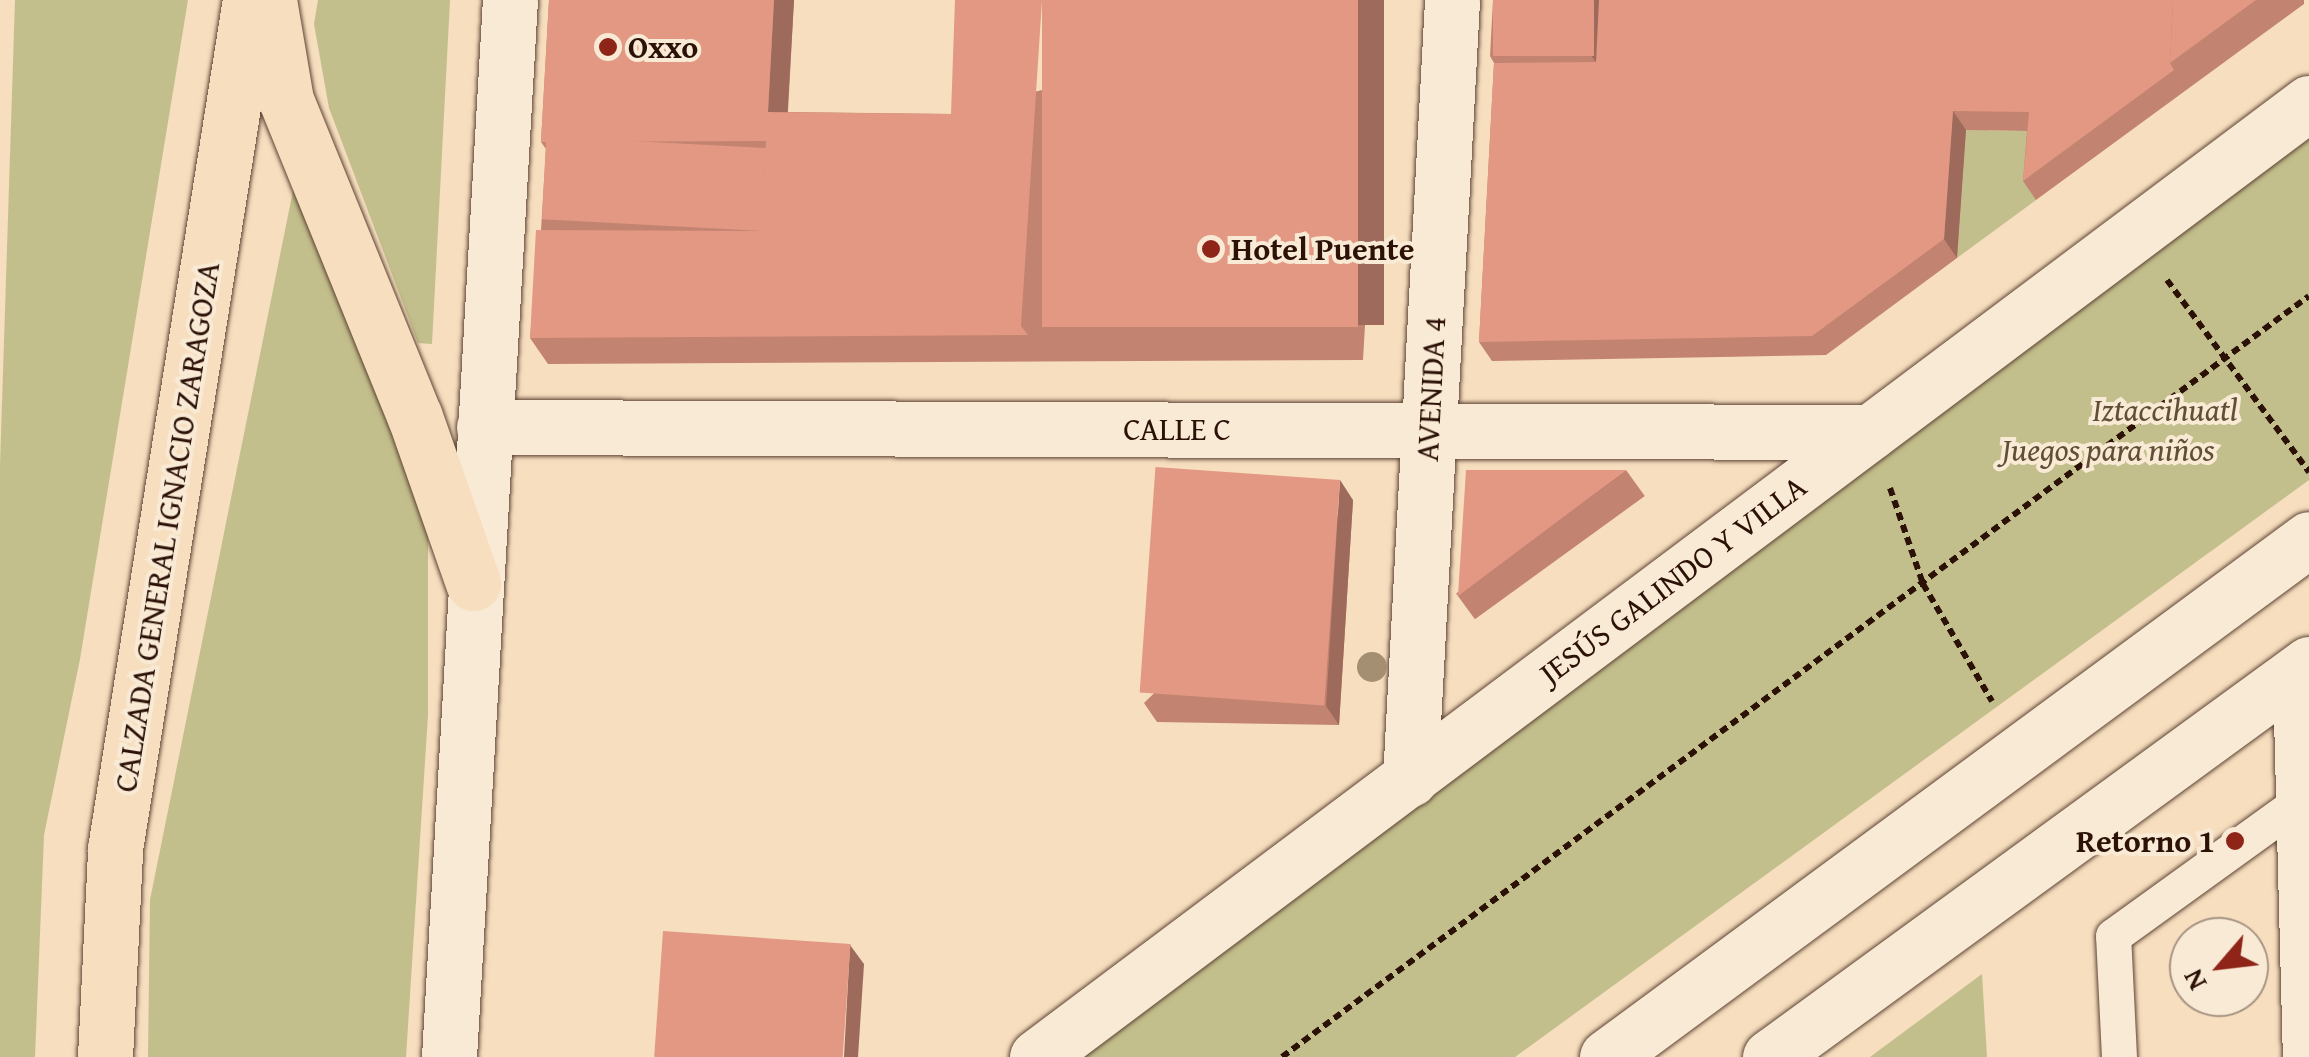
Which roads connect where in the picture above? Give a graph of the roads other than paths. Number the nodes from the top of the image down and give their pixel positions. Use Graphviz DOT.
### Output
graph roads {
  1 [pos="250,0"];
  2 [pos="268,0"];
  3 [pos="510,0"];
  4 [pos="1452,0"];
  5 [pos="2309,103"];
  6 [pos="484,427"];
  7 [pos="1429,430"];
  8 [pos="1870,432"];
  9 [pos="2309,539"];
  10 [pos="473,583"];
  11 [pos="2299,671"];
  12 [pos="1410,779"];
  13 [pos="2288,809"];
  14 [pos="104,1057"];
  15 [pos="448,1057"];
  16 [pos="1037,1057"];
  17 [pos="1606,1057"];
  18 [pos="1770,1057"];
  19 [pos="2120,1057"];
  20 [pos="2300,1057"];
  1 -- 14 [label="main road, CALZADA GENERAL IGNACIO ZARAGOZA"];
  2 -- 10 [label="main road"];
  3 -- 6 [label="main road"];
  4 -- 7 [label="main road, AVENIDA 4"];
  5 -- 8 [label="main road, JESÚS GALINDO Y VILLA"];
  6 -- 7 [label="main road, CALLE C"];
  6 -- 10 [label="main road"];
  7 -- 8 [label="main road, CALLE C"];
  7 -- 12 [label="main road, AVENIDA 4"];
  8 -- 12 [label="main road, JESÚS GALINDO Y VILLA"];
  9 -- 17 [label="main road"];
  10 -- 15 [label="main road"];
  11 -- 13 [label="lane"];
  11 -- 18 [label="main road"];
  12 -- 16 [label="main road, JESÚS GALINDO Y VILLA"];
  13 -- 19 [label="lane"];
  13 -- 20 [label="lane"];
}
